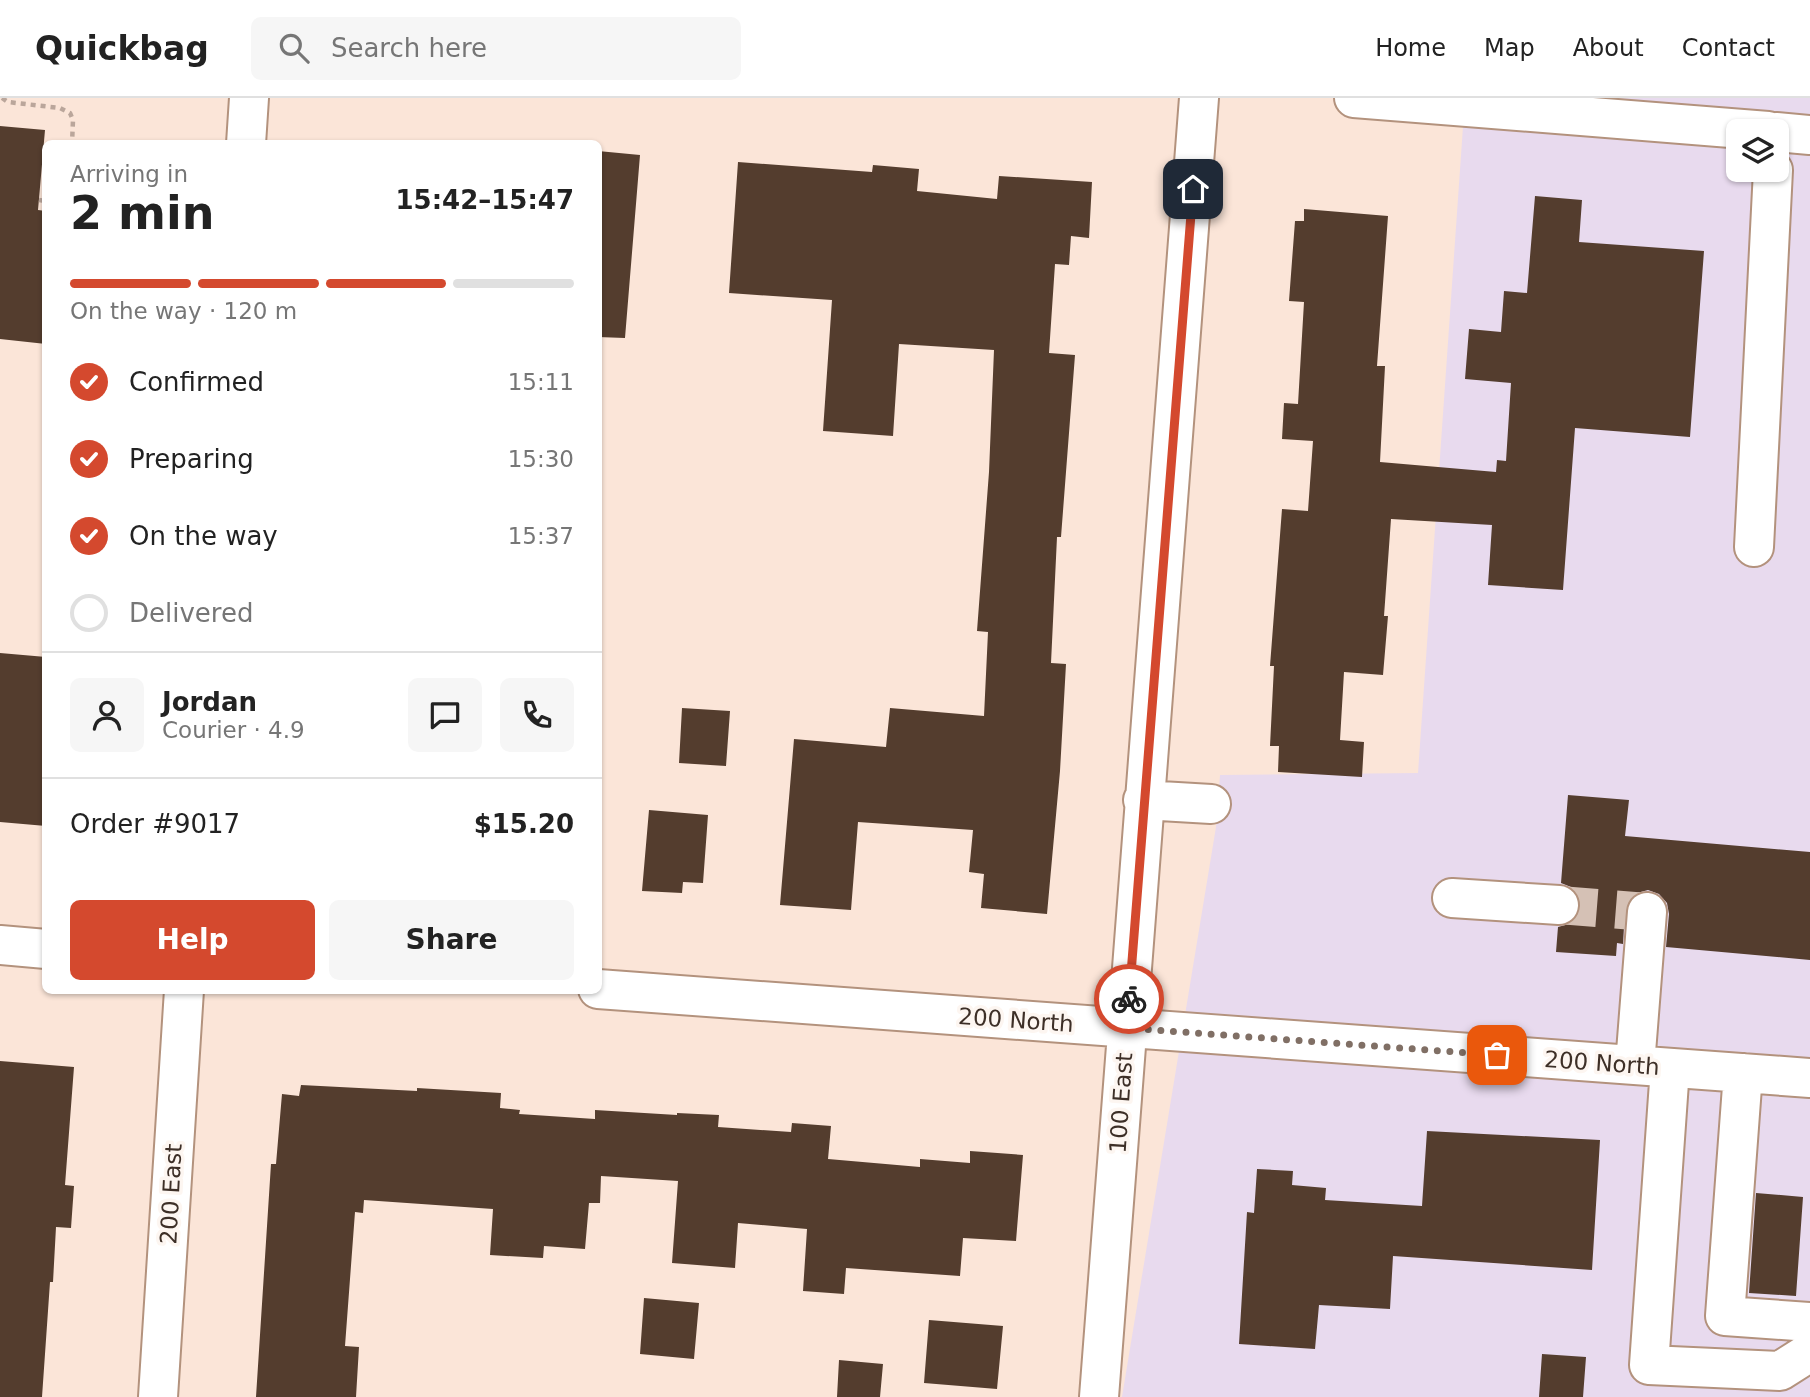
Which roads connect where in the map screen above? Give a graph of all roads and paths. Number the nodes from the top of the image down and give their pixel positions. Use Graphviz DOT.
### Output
graph roads {
  1 [pos="2,98"];
  2 [pos="249,98"];
  3 [pos="1199,98"];
  4 [pos="1354,98"];
  5 [pos="1590,107"];
  6 [pos="1726,125"];
  7 [pos="1789,133"];
  8 [pos="1810,135"];
  9 [pos="72,140"];
  10 [pos="246,140"];
  11 [pos="1772,182"];
  12 [pos="39,200"];
  13 [pos="42,200"];
  14 [pos="1754,547"];
  15 [pos="1143,800"];
  16 [pos="1211,804"];
  17 [pos="1452,898"];
  18 [pos="1559,905"];
  19 [pos="1647,912"];
  20 [pos="0,946"];
  21 [pos="42,949"];
  22 [pos="602,989"];
  23 [pos="184,994"];
  24 [pos="1127,1028"];
  25 [pos="1652,1066"];
  26 [pos="1743,1073"];
  27 [pos="1810,1078"];
  28 [pos="1810,1322"];
  29 [pos="1810,1352"];
  30 [pos="158,1397"];
  31 [pos="1099,1397"];
  1 -- 9 [label="path"];
  2 -- 10 [label="street"];
  3 -- 15 [label="street, 100 East"];
  4 -- 5 [label="street"];
  5 -- 6 [label="street"];
  7 -- 8 [label="street"];
  11 -- 14 [label="street"];
  12 -- 13 [label="path"];
  15 -- 16 [label="street"];
  15 -- 24 [label="street, 100 East"];
  17 -- 18 [label="street"];
  19 -- 25 [label="street"];
  20 -- 21 [label="street"];
  22 -- 24 [label="street, 200 North"];
  23 -- 30 [label="street, 200 East"];
  24 -- 25 [label="street, 200 North"];
  24 -- 31 [label="street, 100 East"];
  25 -- 26 [label="street, 200 North"];
  25 -- 29 [label="street"];
  26 -- 27 [label="street, 200 North"];
  26 -- 28 [label="street"];
}
